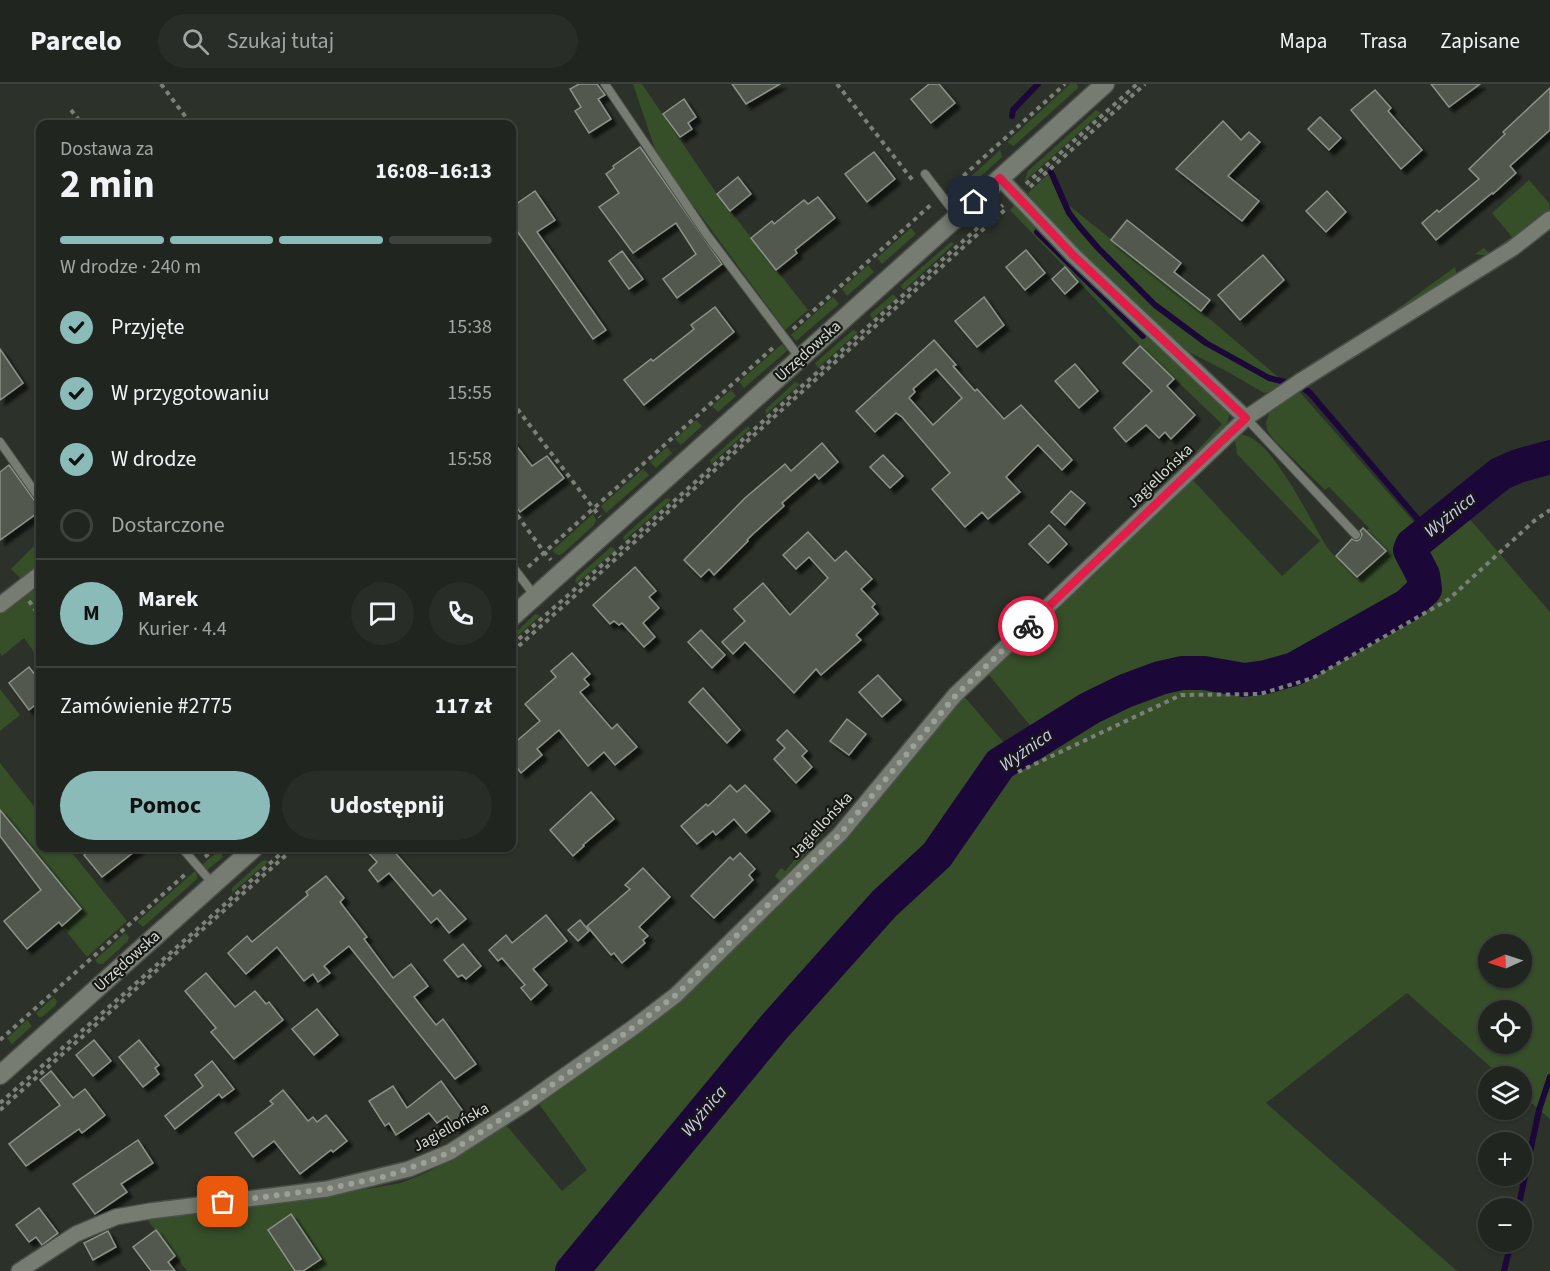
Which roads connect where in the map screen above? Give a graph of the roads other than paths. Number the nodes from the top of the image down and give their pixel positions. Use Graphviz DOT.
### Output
graph roads {
  1 [pos="605,84"];
  2 [pos="1105,84"];
  3 [pos="925,174"];
  4 [pos="1000,178"];
  5 [pos="1550,219"];
  6 [pos="953,221"];
  7 [pos="800,359"];
  8 [pos="1246,418"];
  9 [pos="0,442"];
  10 [pos="36,493"];
  11 [pos="1356,535"];
  12 [pos="516,571"];
  13 [pos="36,577"];
  14 [pos="536,596"];
  15 [pos="0,606"];
  16 [pos="516,614"];
  17 [pos="185,852"];
  18 [pos="249,852"];
  19 [pos="213,884"];
  20 [pos="0,1075"];
  21 [pos="19,1271"];
  1 -- 7 [label="lane"];
  2 -- 4 [label="street, Urzędowska"];
  3 -- 6 [label="lane"];
  4 -- 6 [label="street, Urzędowska"];
  4 -- 8 [label="street"];
  5 -- 8 [label="street, Jagiellońska"];
  6 -- 7 [label="street, Urzędowska"];
  7 -- 14 [label="street, Urzędowska"];
  8 -- 11 [label="lane"];
  8 -- 21 [label="street, Jagiellońska"];
  9 -- 10 [label="lane"];
  12 -- 14 [label="lane"];
  13 -- 15 [label="street"];
  14 -- 16 [label="street, Urzędowska"];
  17 -- 19 [label="lane"];
  18 -- 19 [label="street, Urzędowska"];
  19 -- 20 [label="street, Urzędowska"];
}
